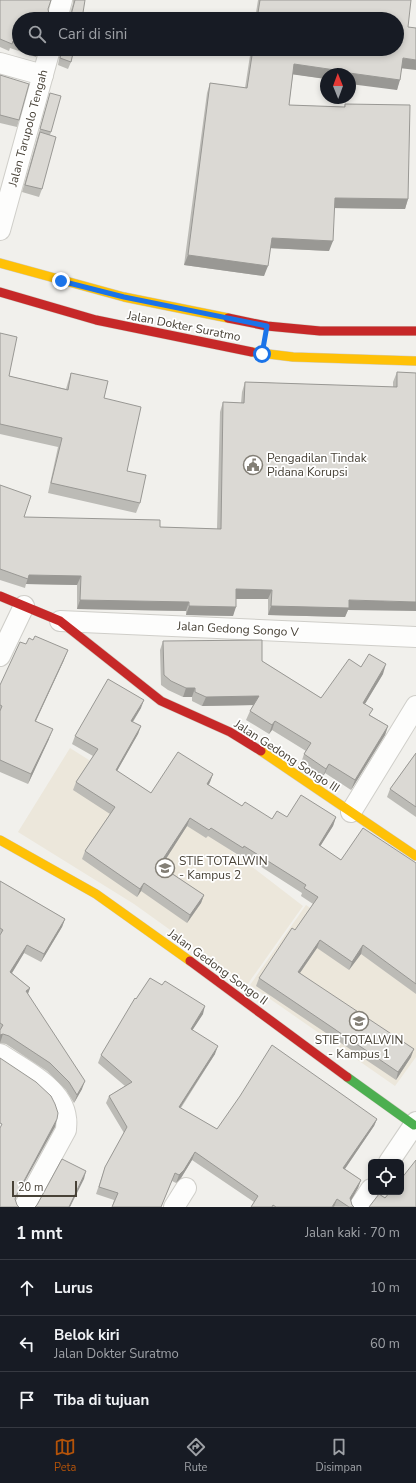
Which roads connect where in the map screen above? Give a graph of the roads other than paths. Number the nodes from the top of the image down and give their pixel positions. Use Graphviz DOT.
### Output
graph roads {
  1 [pos="62,0"];
  2 [pos="59,12"];
  3 [pos="48,56"];
  4 [pos="0,63"];
  5 [pos="43,75"];
  6 [pos="0,230"];
  7 [pos="0,263"];
  8 [pos="0,292"];
  9 [pos="416,331"];
  10 [pos="416,362"];
  11 [pos="0,596"];
  12 [pos="24,606"];
  13 [pos="60,621"];
  14 [pos="416,637"];
  15 [pos="0,656"];
  16 [pos="416,706"];
  17 [pos="351,812"];
  18 [pos="0,840"];
  19 [pos="416,856"];
  20 [pos="0,1054"];
  21 [pos="415,1123"];
  22 [pos="391,1159"];
  23 [pos="186,1188"];
  24 [pos="368,1194"];
  25 [pos="24,1207"];
  26 [pos="174,1207"];
  27 [pos="359,1207"];
  1 -- 2 [label="street"];
  3 -- 5 [label="street, Jalan Tarupolo Tengah"];
  4 -- 5 [label="street"];
  5 -- 6 [label="street, Jalan Tarupolo Tengah"];
  7 -- 9 [label="street, Jalan Dokter Suratmo"];
  8 -- 10 [label="street, Jalan Dokter Suratmo"];
  11 -- 12 [label="street, Jalan Gedong Songo III"];
  12 -- 13 [label="street, Jalan Gedong Songo III"];
  12 -- 15 [label="street"];
  13 -- 14 [label="street, Jalan Gedong Songo V"];
  13 -- 17 [label="street, Jalan Gedong Songo III"];
  16 -- 17 [label="street"];
  17 -- 19 [label="street, Jalan Gedong Songo III"];
  18 -- 21 [label="street, Jalan Gedong Songo II"];
  20 -- 25 [label="street"];
  21 -- 22 [label="street"];
  23 -- 26 [label="street"];
  24 -- 27 [label="street"];
}
